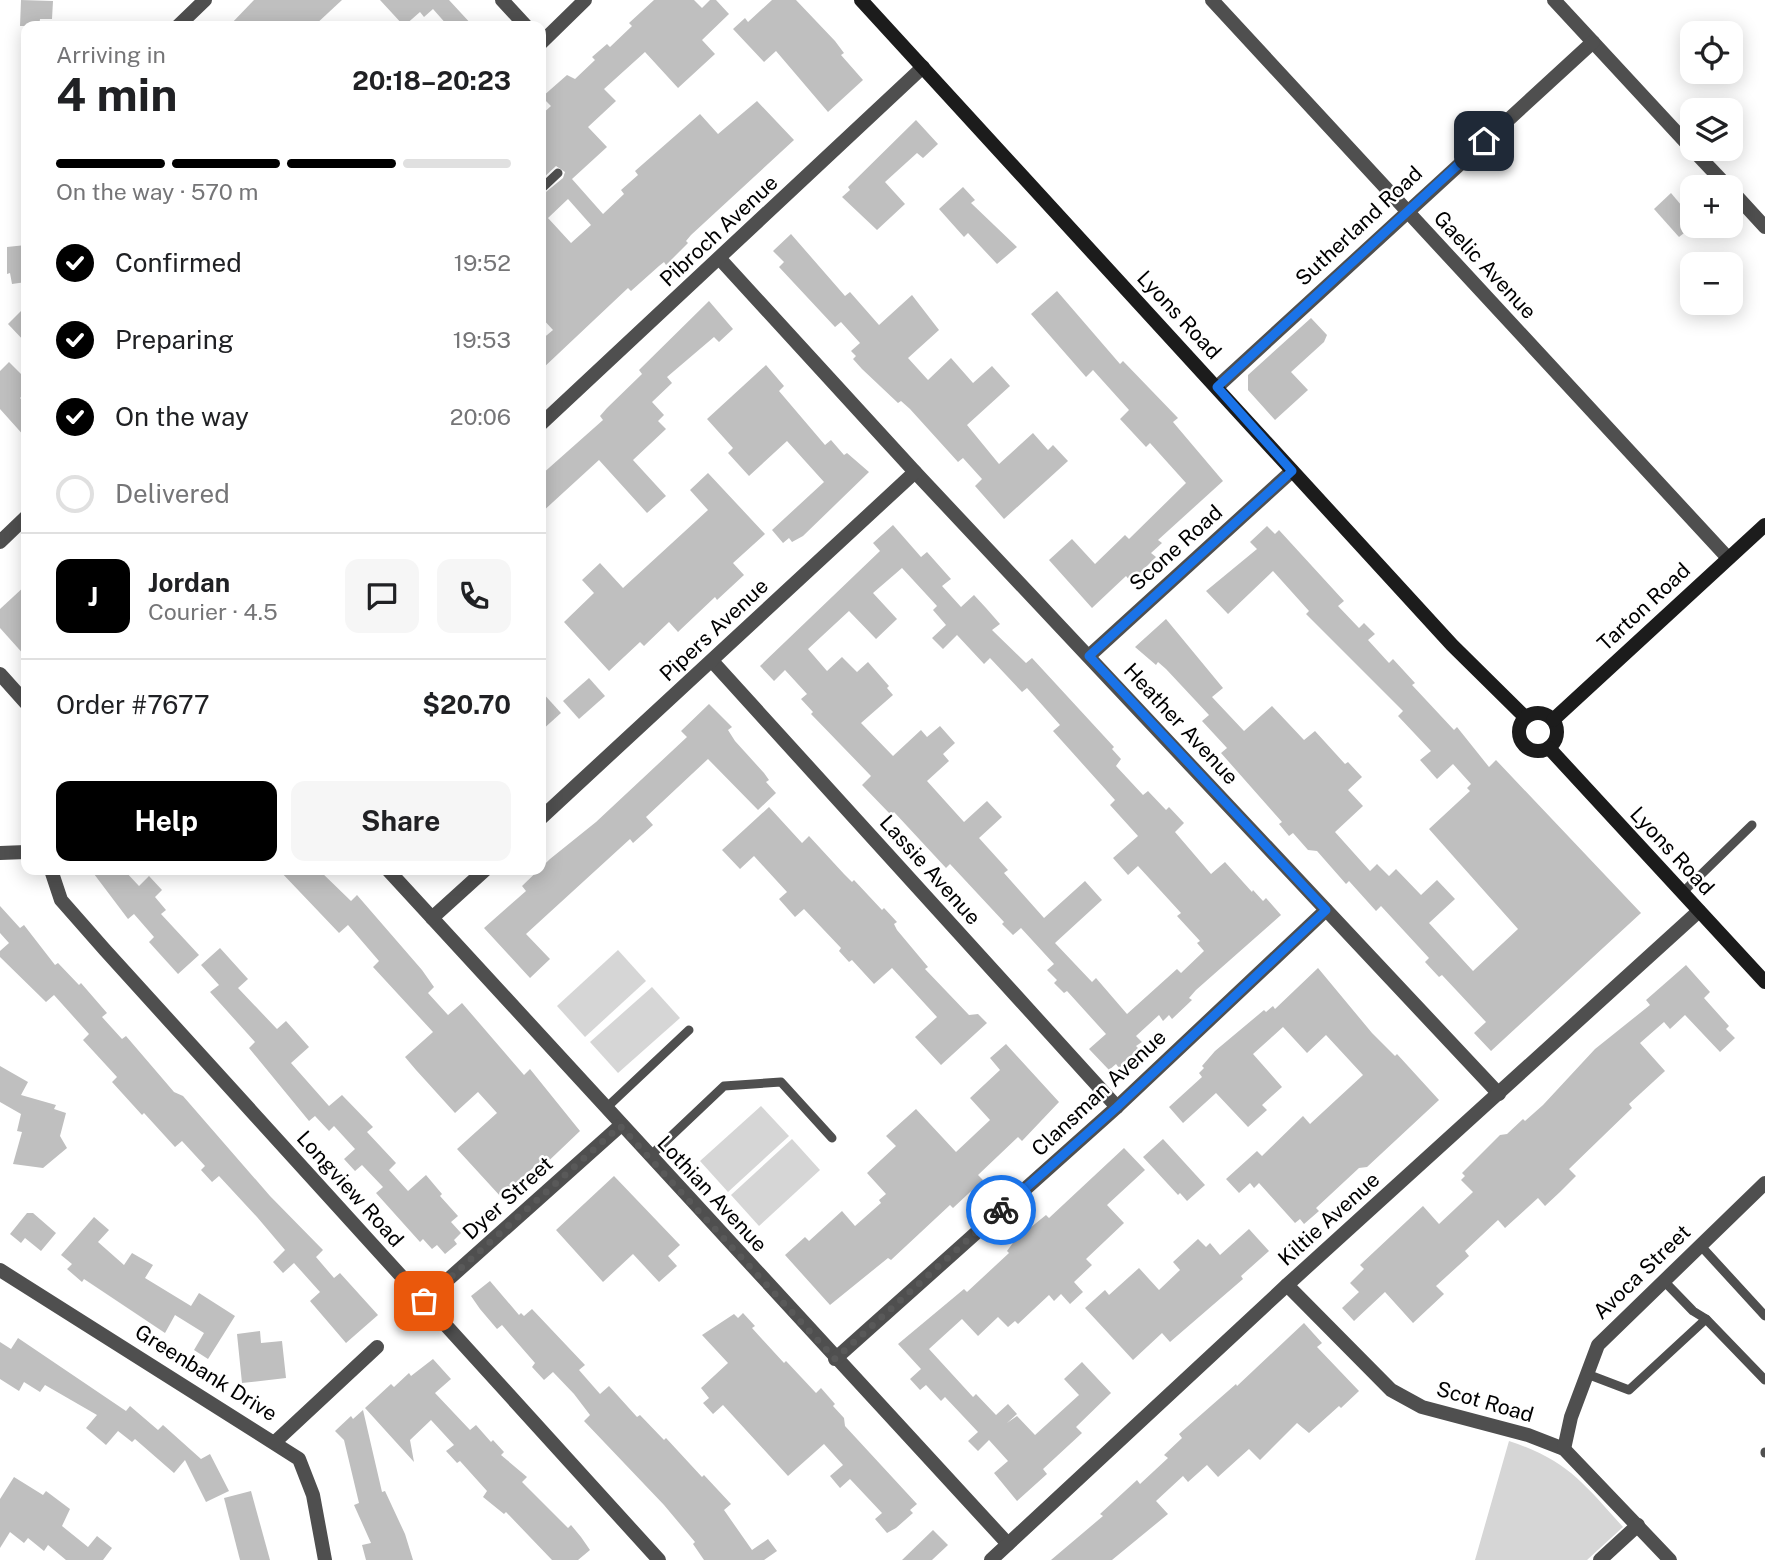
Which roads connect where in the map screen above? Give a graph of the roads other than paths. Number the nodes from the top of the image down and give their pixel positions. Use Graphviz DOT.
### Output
graph roads {
  1 [pos="205,0"];
  2 [pos="502,0"];
  3 [pos="585,0"];
  4 [pos="861,0"];
  5 [pos="1212,0"];
  6 [pos="1554,0"];
  7 [pos="183,21"];
  8 [pos="521,21"];
  9 [pos="546,38"];
  10 [pos="1593,42"];
  11 [pos="923,67"];
  12 [pos="1680,136"];
  13 [pos="1703,161"];
  14 [pos="558,173"];
  15 [pos="1716,175"];
  16 [pos="546,184"];
  17 [pos="1743,204"];
  18 [pos="1407,211"];
  19 [pos="1765,227"];
  20 [pos="720,259"];
  21 [pos="1217,387"];
  22 [pos="546,419"];
  23 [pos="1292,471"];
  24 [pos="915,472"];
  25 [pos="21,522"];
  26 [pos="1765,524"];
  27 [pos="0,542"];
  28 [pos="1728,558"];
  29 [pos="1089,656"];
  30 [pos="712,661"];
  31 [pos="0,674"];
  32 [pos="21,697"];
  33 [pos="1525,717"];
  34 [pos="1553,720"];
  35 [pos="1549,748"];
  36 [pos="546,813"];
  37 [pos="1752,825"];
  38 [pos="21,852"];
  39 [pos="0,853"];
  40 [pos="53,875"];
  41 [pos="393,875"];
  42 [pos="479,875"];
  43 [pos="1682,893"];
  44 [pos="1326,910"];
  45 [pos="1699,911"];
  46 [pos="432,918"];
  47 [pos="1765,982"];
  48 [pos="689,1030"];
  49 [pos="1499,1094"];
  50 [pos="1117,1107"];
  51 [pos="605,1109"];
  52 [pos="620,1126"];
  53 [pos="832,1138"];
  54 [pos="649,1157"];
  55 [pos="1765,1184"];
  56 [pos="1700,1245"];
  57 [pos="0,1270"];
  58 [pos="1662,1280"];
  59 [pos="1287,1285"];
  60 [pos="424,1301"];
  61 [pos="1765,1316"];
  62 [pos="1706,1319"];
  63 [pos="377,1347"];
  64 [pos="835,1359"];
  65 [pos="1587,1374"];
  66 [pos="1765,1380"];
  67 [pos="275,1442"];
  68 [pos="1564,1449"];
  69 [pos="1638,1525"];
  70 [pos="1008,1544"];
  71 [pos="325,1560"];
  72 [pos="659,1560"];
  73 [pos="990,1560"];
  74 [pos="1600,1560"];
  75 [pos="1670,1560"];
  1 -- 7 [label="street"];
  2 -- 8 [label="street"];
  3 -- 9 [label="street"];
  4 -- 11 [label="street, Lyons Road"];
  5 -- 18 [label="street, Gaelic Avenue"];
  6 -- 10 [label="street"];
  10 -- 12 [label="street"];
  10 -- 18 [label="street, Sutherland Road"];
  11 -- 20 [label="street, Pibroch Avenue"];
  11 -- 21 [label="street, Lyons Road"];
  13 -- 15 [label="street"];
  14 -- 16 [label="lane"];
  17 -- 19 [label="street"];
  18 -- 21 [label="street, Sutherland Road"];
  18 -- 28 [label="street, Gaelic Avenue"];
  20 -- 22 [label="street, Pibroch Avenue"];
  20 -- 24 [label="street, Heather Avenue"];
  21 -- 23 [label="street, Lyons Road"];
  23 -- 29 [label="street, Scone Road"];
  23 -- 33 [label="street, Lyons Road"];
  24 -- 29 [label="street, Heather Avenue"];
  24 -- 30 [label="street, Pipers Avenue"];
  25 -- 27 [label="street"];
  26 -- 28 [label="street, Tarton Road"];
  28 -- 34 [label="street, Tarton Road"];
  29 -- 44 [label="street, Heather Avenue"];
  30 -- 36 [label="street, Pipers Avenue"];
  30 -- 50 [label="street, Lassie Avenue"];
  31 -- 32 [label="street"];
  33 -- 34 [label="street"];
  33 -- 35 [label="street"];
  34 -- 35 [label="street"];
  35 -- 43 [label="street, Lyons Road"];
  37 -- 43 [label="lane"];
  38 -- 39 [label="street"];
  40 -- 60 [label="street, Longview Road"];
  41 -- 46 [label="street, Lothian Avenue"];
  42 -- 46 [label="street"];
  43 -- 45 [label="street, Lyons Road"];
  44 -- 49 [label="street, Heather Avenue"];
  44 -- 50 [label="street, Clansman Avenue"];
  45 -- 47 [label="street, Lyons Road"];
  45 -- 49 [label="street, Kiltie Avenue"];
  46 -- 51 [label="street, Lothian Avenue"];
  48 -- 51 [label="lane"];
  49 -- 59 [label="street, Kiltie Avenue"];
  50 -- 64 [label="street, Clansman Avenue"];
  51 -- 52 [label="street, Lothian Avenue"];
  52 -- 54 [label="street, Lothian Avenue"];
  52 -- 60 [label="street, Dyer Street"];
  53 -- 54 [label="lane"];
  54 -- 64 [label="street, Lothian Avenue"];
  55 -- 56 [label="street, Avoca Street"];
  56 -- 58 [label="street, Avoca Street"];
  56 -- 61 [label="lane"];
  57 -- 67 [label="street, Greenbank Drive"];
  58 -- 62 [label="lane"];
  58 -- 65 [label="street, Avoca Street"];
  59 -- 68 [label="street, Scot Road"];
  59 -- 70 [label="street, Kiltie Avenue"];
  60 -- 72 [label="street, Longview Road"];
  62 -- 65 [label="lane"];
  62 -- 66 [label="lane"];
  63 -- 67 [label="street"];
  64 -- 70 [label="street, Lothian Avenue"];
  65 -- 68 [label="street, Avoca Street"];
  67 -- 71 [label="street, Greenbank Drive"];
  68 -- 69 [label="street, Scot Road"];
  69 -- 74 [label="street"];
  69 -- 75 [label="street, Scot Road"];
  70 -- 73 [label="street, Kiltie Avenue"];
}
